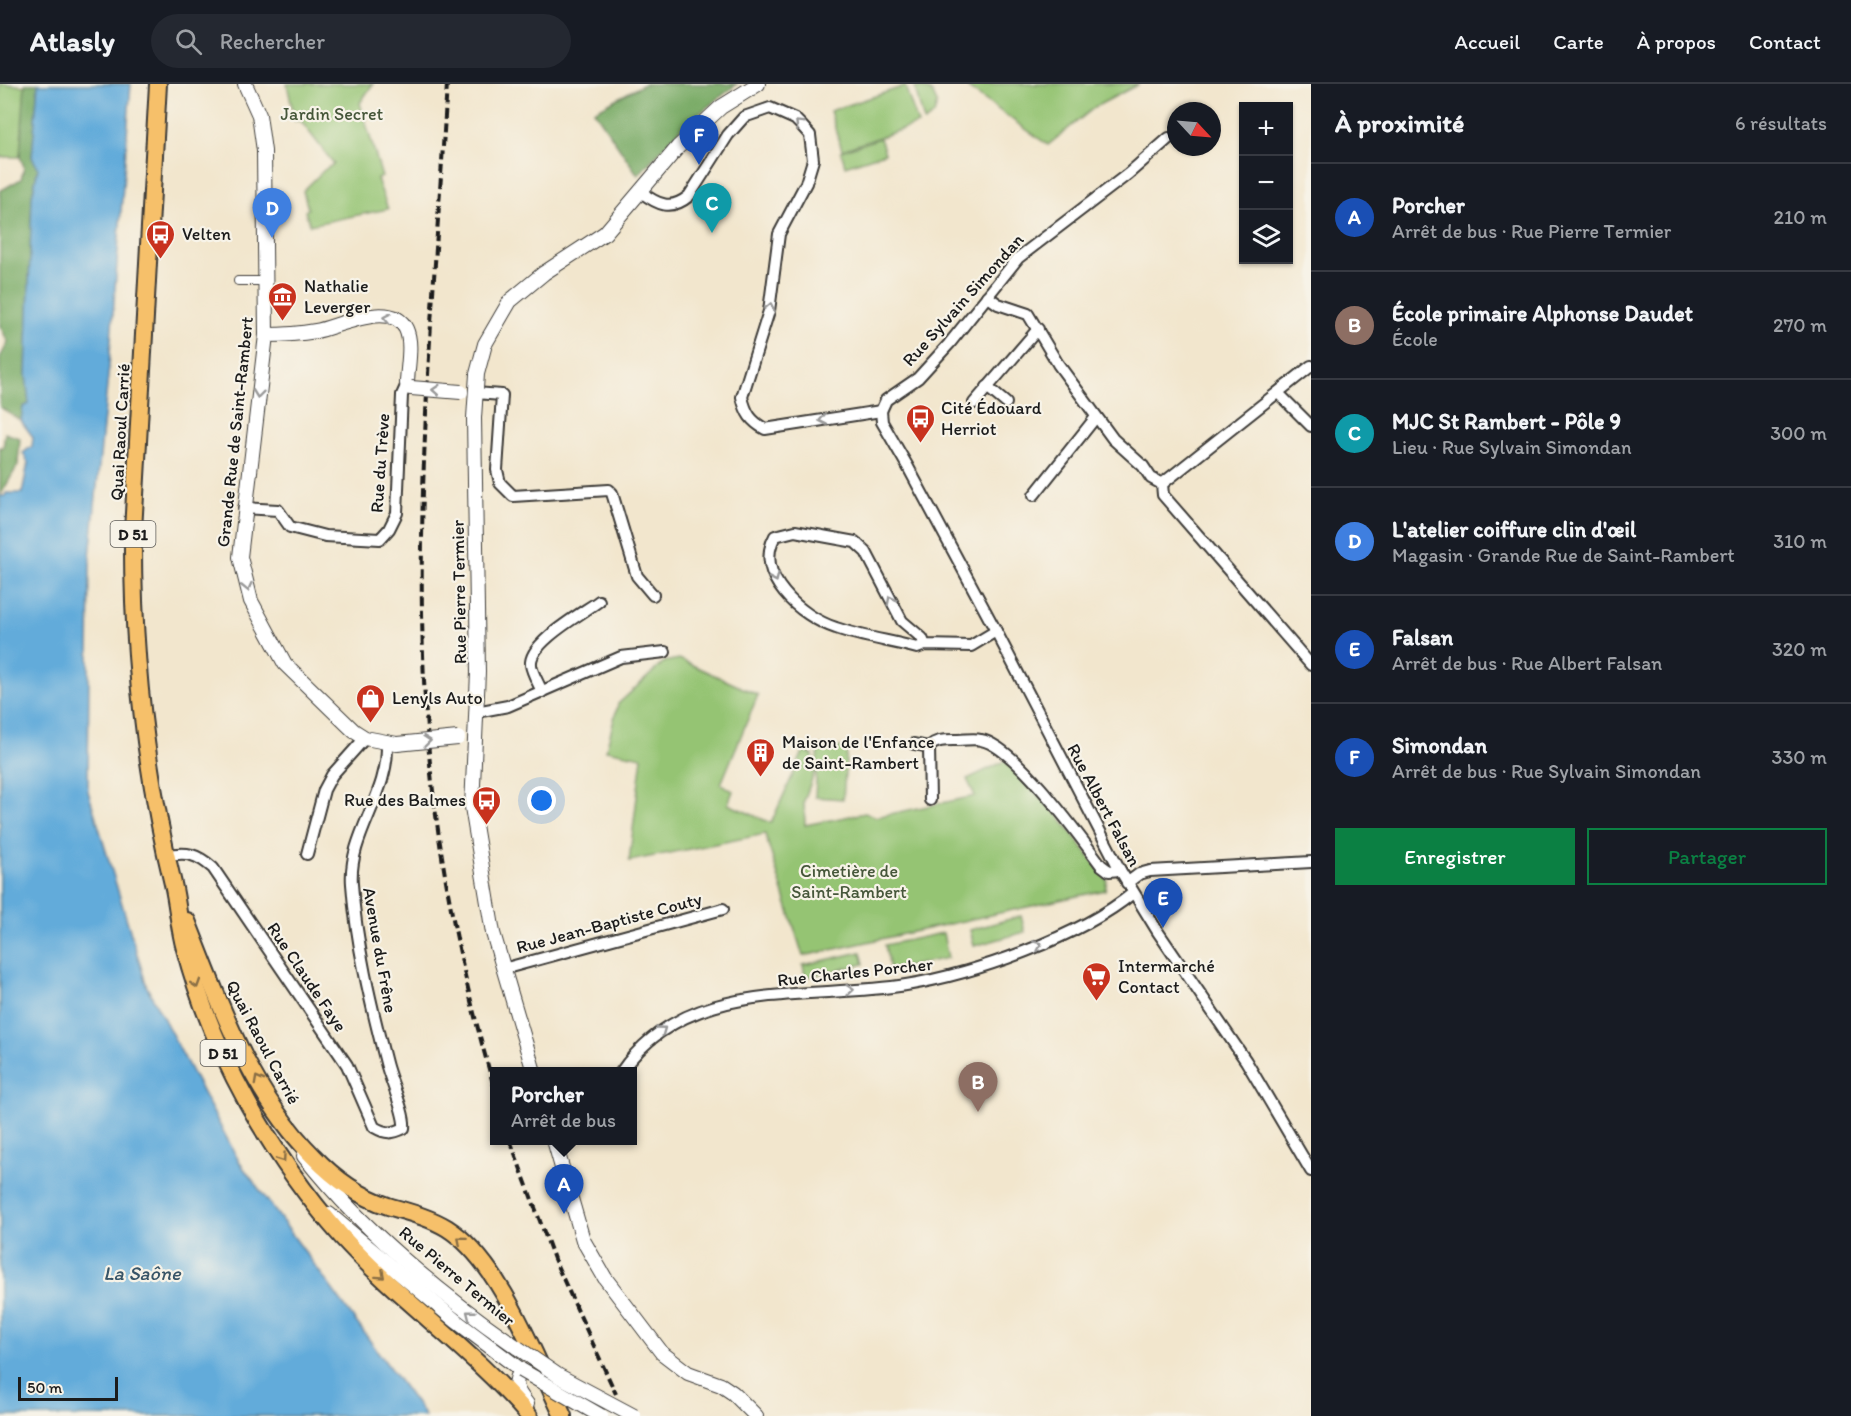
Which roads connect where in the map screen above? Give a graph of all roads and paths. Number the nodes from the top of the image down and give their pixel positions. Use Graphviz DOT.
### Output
graph roads {
  1 [pos="158,84"];
  2 [pos="245,84"];
  3 [pos="758,84"];
  4 [pos="1167,141"];
  5 [pos="641,192"];
  6 [pos="238,281"];
  7 [pos="265,281"];
  8 [pos="987,297"];
  9 [pos="1038,329"];
  10 [pos="266,336"];
  11 [pos="1311,366"];
  12 [pos="409,386"];
  13 [pos="987,387"];
  14 [pos="468,392"];
  15 [pos="1278,393"];
  16 [pos="974,403"];
  17 [pos="1006,403"];
  18 [pos="880,411"];
  19 [pos="1096,417"];
  20 [pos="1311,426"];
  21 [pos="1162,484"];
  22 [pos="1034,495"];
  23 [pos="244,508"];
  24 [pos="653,595"];
  25 [pos="599,601"];
  26 [pos="996,631"];
  27 [pos="925,645"];
  28 [pos="665,652"];
  29 [pos="1311,665"];
  30 [pos="542,692"];
  31 [pos="476,712"];
  32 [pos="365,738"];
  33 [pos="475,738"];
  34 [pos="392,744"];
  35 [pos="914,744"];
  36 [pos="928,747"];
  37 [pos="930,800"];
  38 [pos="307,854"];
  39 [pos="165,856"];
  40 [pos="1311,862"];
  41 [pos="1120,870"];
  42 [pos="1127,883"];
  43 [pos="173,886"];
  44 [pos="1133,893"];
  45 [pos="723,909"];
  46 [pos="503,969"];
  47 [pos="533,1067"];
  48 [pos="625,1067"];
  49 [pos="404,1128"];
  50 [pos="288,1130"];
  51 [pos="555,1145"];
  52 [pos="1311,1171"];
  53 [pos="314,1201"];
  54 [pos="385,1205"];
  55 [pos="363,1221"];
  56 [pos="387,1261"];
  57 [pos="521,1370"];
  58 [pos="559,1376"];
  59 [pos="754,1415"];
  60 [pos="529,1416"];
  61 [pos="535,1416"];
  62 [pos="563,1416"];
  63 [pos="601,1416"];
  64 [pos="634,1416"];
  1 -- 39 [label="main road, Quai Raoul Carrié / D 51"];
  2 -- 7 [label="street, Grande Rue de Saint-Rambert"];
  3 -- 5 [label="street, Rue Pierre Termier"];
  4 -- 8 [label="street, Rue Sylvain Simondan"];
  5 -- 14 [label="street, Rue Pierre Termier"];
  18 -- 5 [label="street, one-way"];
  6 -- 7 [label="street"];
  7 -- 10 [label="street, Grande Rue de Saint-Rambert"];
  8 -- 9 [label="street"];
  8 -- 18 [label="street, Rue Sylvain Simondan"];
  9 -- 13 [label="street"];
  9 -- 19 [label="street"];
  12 -- 10 [label="street, one-way"];
  10 -- 23 [label="street, Grande Rue de Saint-Rambert, one-way"];
  11 -- 15 [label="street"];
  14 -- 12 [label="street, one-way, bridge"];
  12 -- 23 [label="street, Rue du Trève"];
  13 -- 16 [label="street"];
  13 -- 17 [label="street"];
  14 -- 24 [label="street"];
  14 -- 31 [label="street, Rue Pierre Termier"];
  15 -- 20 [label="street"];
  15 -- 21 [label="street"];
  18 -- 26 [label="street, Rue Albert Falsan"];
  19 -- 21 [label="street"];
  19 -- 22 [label="street"];
  21 -- 29 [label="street"];
  23 -- 32 [label="street, Grande Rue de Saint-Rambert, one-way"];
  25 -- 30 [label="street"];
  26 -- 27 [label="street"];
  26 -- 41 [label="street, Rue Albert Falsan"];
  27 -- 27 [label="street, one-way"];
  28 -- 30 [label="street"];
  30 -- 31 [label="street"];
  31 -- 33 [label="street, Rue Pierre Termier"];
  32 -- 34 [label="street, Grande Rue de Saint-Rambert"];
  32 -- 38 [label="street"];
  34 -- 33 [label="street, Grande Rue de Saint-Rambert, one-way, bridge"];
  33 -- 46 [label="street, Rue Pierre Termier"];
  34 -- 49 [label="street, Avenue du Frêne"];
  35 -- 36 [label="street"];
  36 -- 37 [label="street"];
  36 -- 41 [label="street"];
  39 -- 43 [label="main road, Quai Raoul Carrié / D 51"];
  39 -- 49 [label="street, Rue Claude Faye"];
  40 -- 42 [label="street"];
  41 -- 42 [label="street, Rue Albert Falsan"];
  42 -- 44 [label="street, Rue Albert Falsan"];
  50 -- 43 [label="main road, Quai Raoul Carrié / D 51, one-way"];
  43 -- 53 [label="main road, Quai Raoul Carrié / D 51, one-way"];
  48 -- 44 [label="street, Rue Charles Porcher, one-way"];
  44 -- 52 [label="street, Rue Albert Falsan"];
  45 -- 46 [label="street, Rue Jean-Baptiste Couty"];
  46 -- 47 [label="street, Rue Pierre Termier"];
  50 -- 54 [label="main road, Quai Raoul Carrié / D 51"];
  50 -- 55 [label="street, Rue Pierre Termier"];
  51 -- 59 [label="street"];
  53 -- 56 [label="street, Rue Pierre Termier"];
  53 -- 60 [label="main road, Quai Raoul Carrié / D 51, one-way"];
  54 -- 55 [label="street"];
  62 -- 54 [label="main road, Quai Raoul Carrié / D 51, one-way"];
  55 -- 56 [label="street, Rue Pierre Termier"];
  58 -- 55 [label="street, Rue Pierre Termier, one-way, bridge"];
  56 -- 57 [label="street, Rue Pierre Termier"];
  57 -- 58 [label="street, Rue Pierre Termier, bridge"];
  57 -- 61 [label="street"];
  57 -- 63 [label="street, Rue Pierre Termier, bridge"];
  58 -- 64 [label="street, Rue Pierre Termier, bridge"];
}
